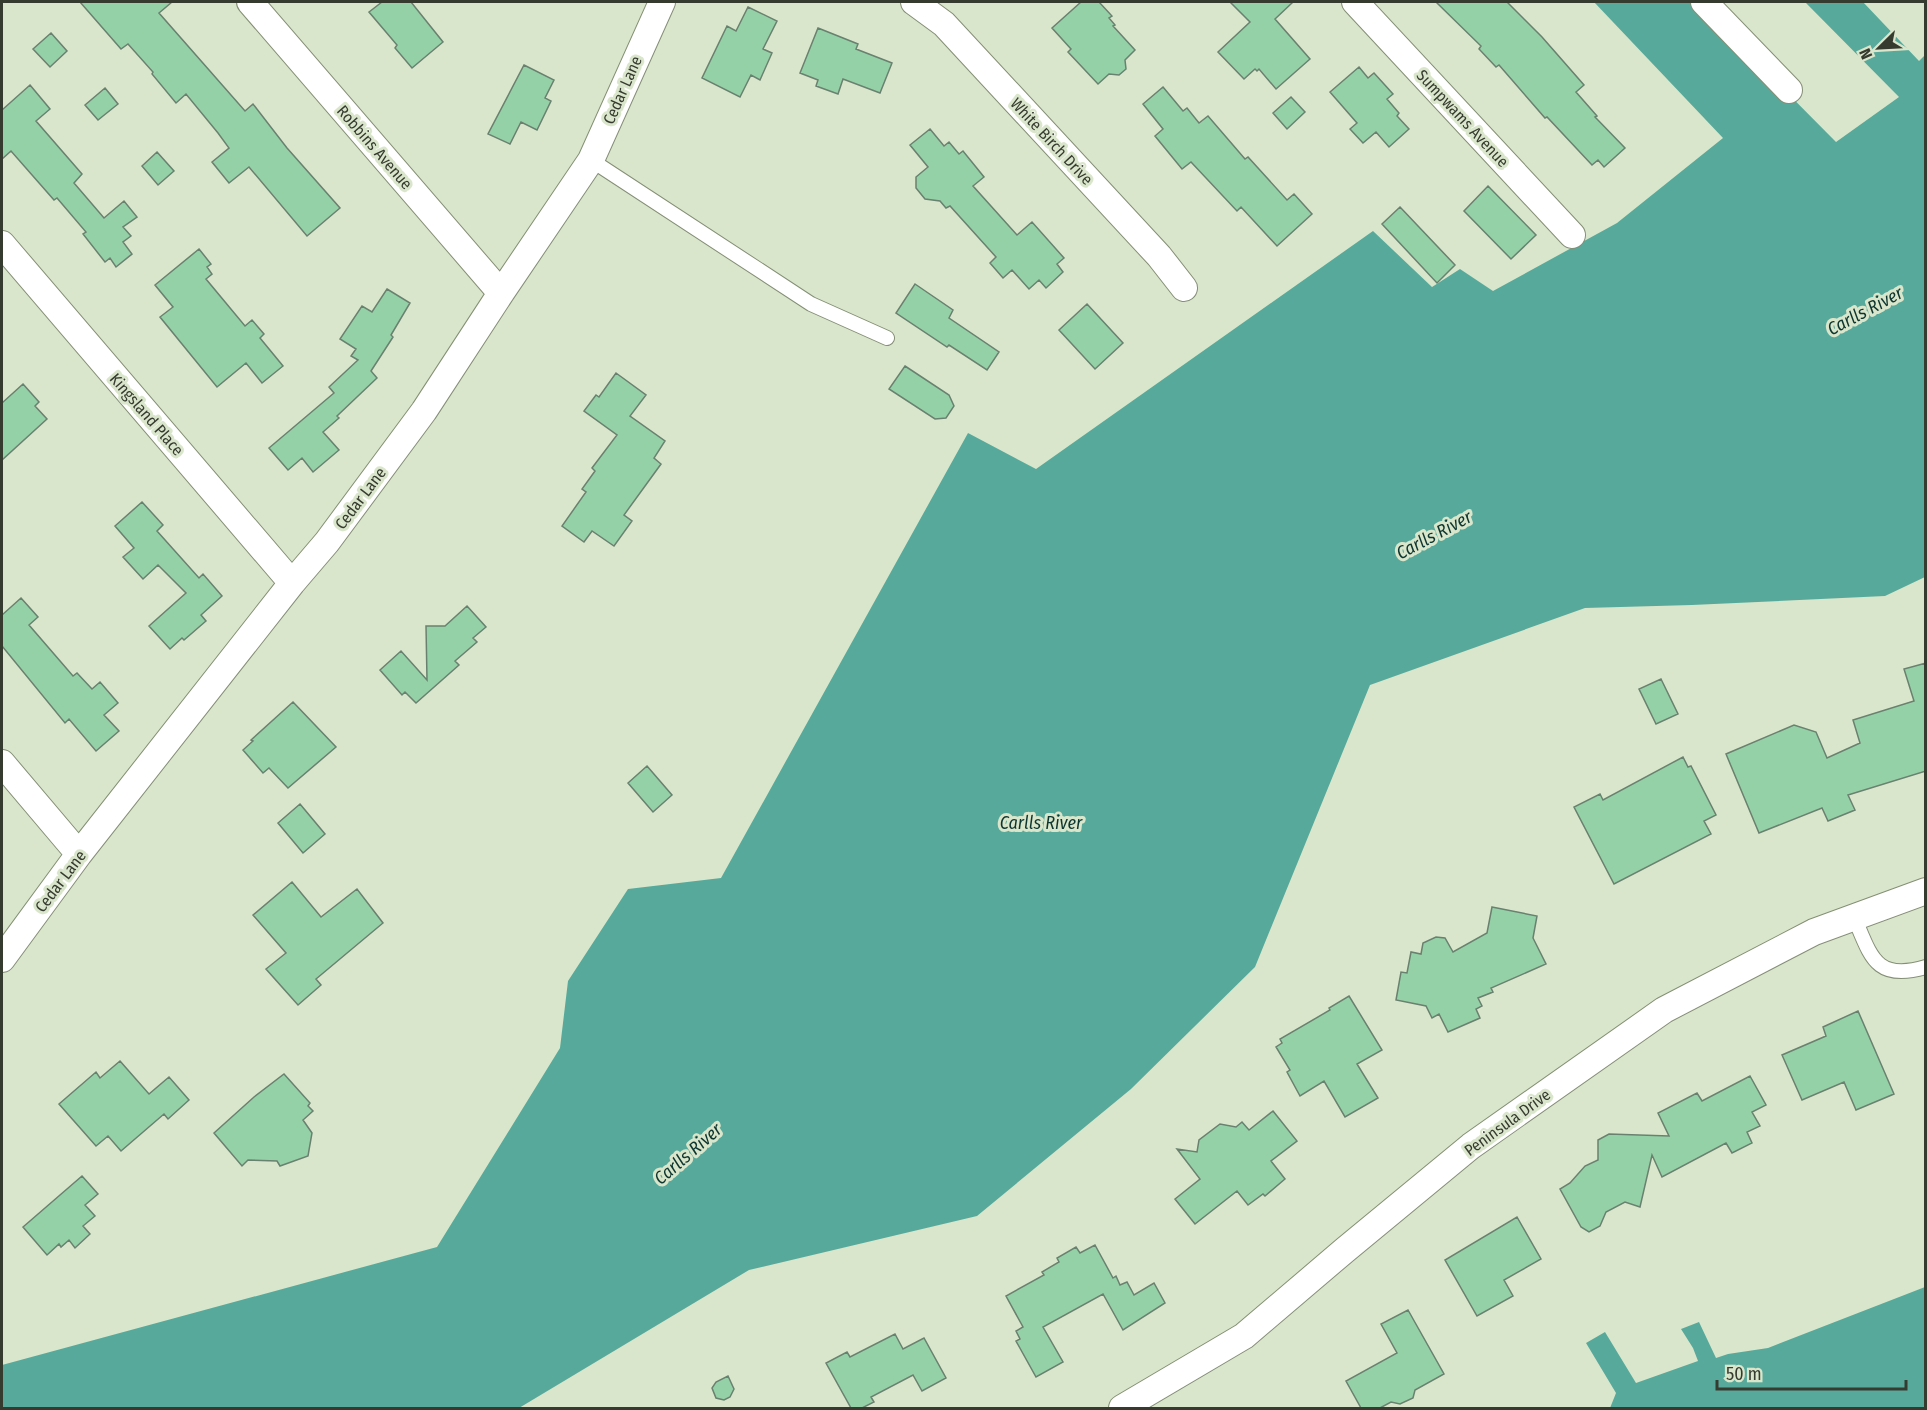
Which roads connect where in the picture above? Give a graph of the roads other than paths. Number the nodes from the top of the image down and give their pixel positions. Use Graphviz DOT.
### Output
graph roads {
  1 [pos="250,2"];
  2 [pos="662,2"];
  3 [pos="914,2"];
  4 [pos="1355,2"];
  5 [pos="1704,2"];
  6 [pos="1789,90"];
  7 [pos="591,160"];
  8 [pos="1572,235"];
  9 [pos="2,244"];
  10 [pos="1184,288"];
  11 [pos="501,292"];
  12 [pos="887,338"];
  13 [pos="292,583"];
  14 [pos="2,763"];
  15 [pos="79,854"];
  16 [pos="1926,891"];
  17 [pos="1854,917"];
  18 [pos="2,959"];
  19 [pos="1926,966"];
  20 [pos="1122,1408"];
  1 -- 11 [label="street, Robbins Avenue"];
  2 -- 7 [label="street, Cedar Lane"];
  3 -- 10 [label="street, White Birch Drive"];
  4 -- 8 [label="street, Sumpwams Avenue"];
  5 -- 6 [label="street"];
  7 -- 11 [label="street, Cedar Lane"];
  7 -- 12 [label="lane"];
  9 -- 13 [label="street, Kingsland Place"];
  11 -- 13 [label="street, Cedar Lane"];
  13 -- 15 [label="street, Cedar Lane"];
  14 -- 15 [label="street"];
  15 -- 18 [label="street, Cedar Lane"];
  16 -- 17 [label="street, Peninsula Drive"];
  17 -- 19 [label="lane"];
  17 -- 20 [label="street, Peninsula Drive"];
}
